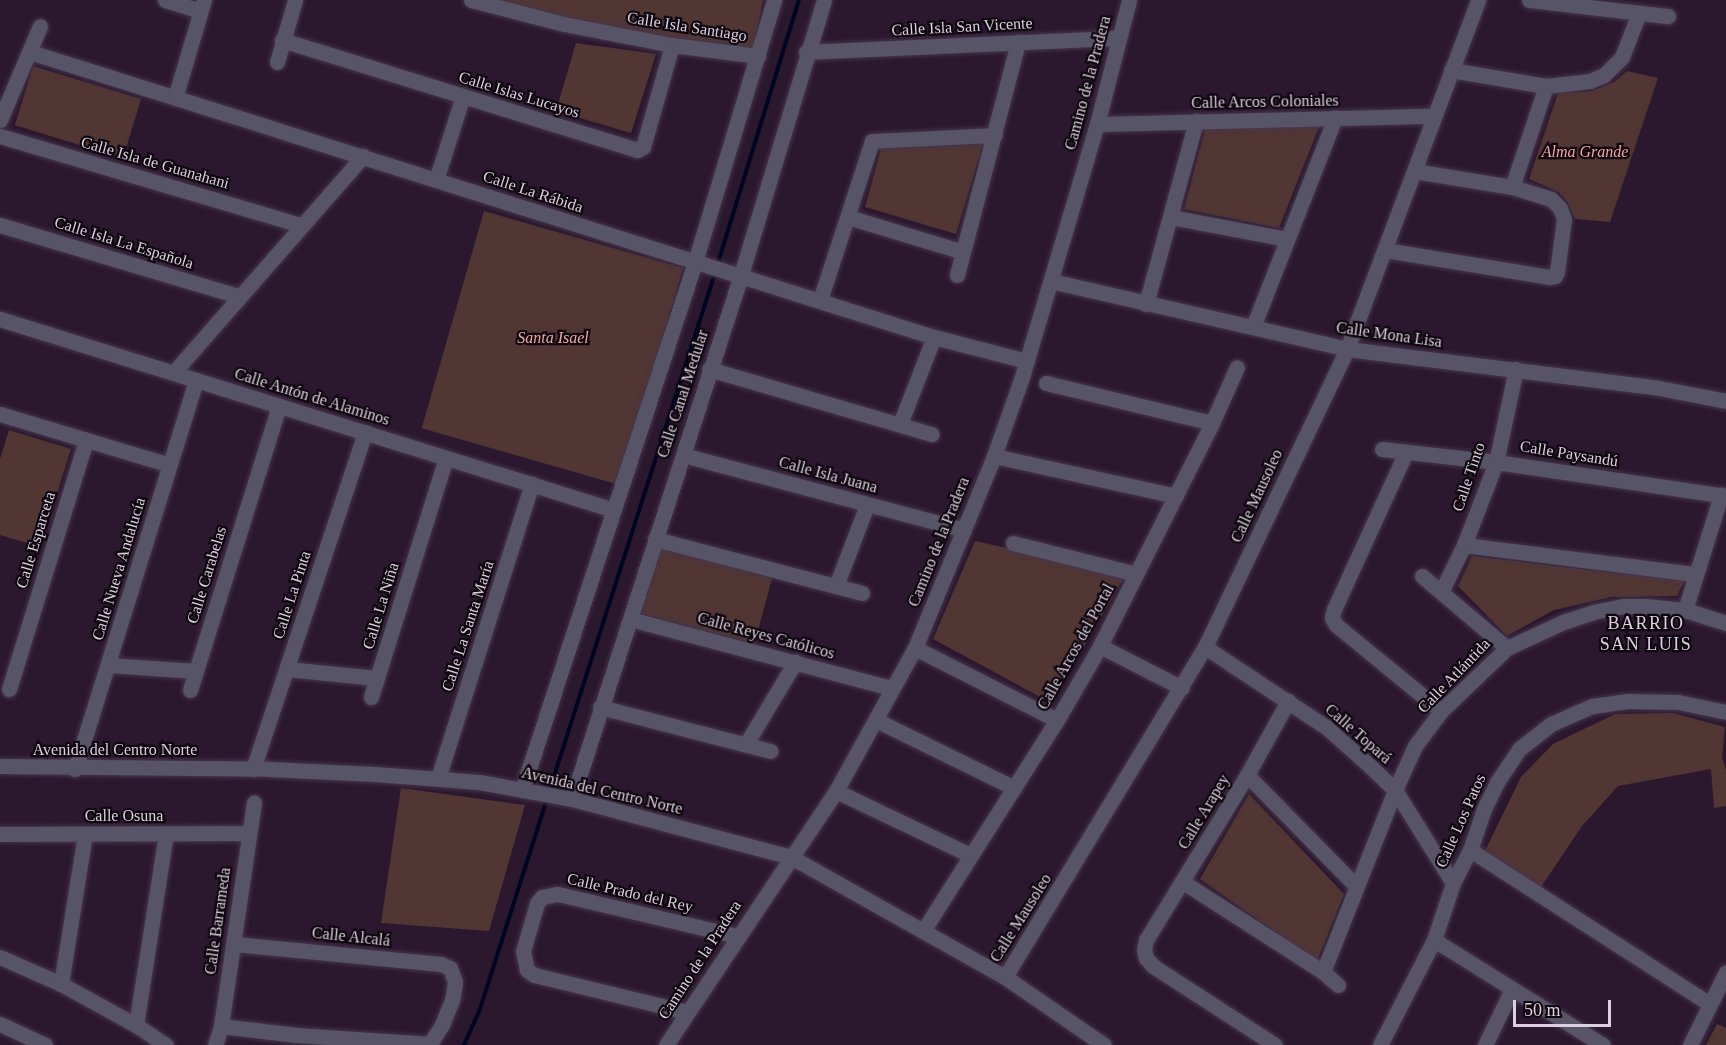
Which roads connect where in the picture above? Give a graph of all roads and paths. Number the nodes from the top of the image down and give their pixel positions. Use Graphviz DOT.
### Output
graph roads {
  1 [pos="165,0"];
  2 [pos="295,0"];
  3 [pos="471,0"];
  4 [pos="774,0"];
  5 [pos="824,0"];
  6 [pos="1129,0"];
  7 [pos="1478,0"];
  8 [pos="1529,0"];
  9 [pos="488,2"];
  10 [pos="202,6"];
  11 [pos="1639,13"];
  12 [pos="1668,16"];
  13 [pos="40,26"];
  14 [pos="1119,38"];
  15 [pos="282,40"];
  16 [pos="1018,42"];
  17 [pos="672,45"];
  18 [pos="30,52"];
  19 [pos="807,52"];
  20 [pos="758,56"];
  21 [pos="277,62"];
  22 [pos="1451,70"];
  23 [pos="1546,86"];
  24 [pos="463,96"];
  25 [pos="175,98"];
  26 [pos="1434,116"];
  27 [pos="1335,118"];
  28 [pos="0,120"];
  29 [pos="1196,121"];
  30 [pos="1097,124"];
  31 [pos="995,135"];
  32 [pos="0,136"];
  33 [pos="363,156"];
  34 [pos="1414,171"];
  35 [pos="436,180"];
  36 [pos="1512,187"];
  37 [pos="848,217"];
  38 [pos="1171,217"];
  39 [pos="0,225"];
  40 [pos="300,225"];
  41 [pos="1287,238"];
  42 [pos="1385,250"];
  43 [pos="963,252"];
  44 [pos="701,264"];
  45 [pos="736,273"];
  46 [pos="957,275"];
  47 [pos="1051,280"];
  48 [pos="237,297"];
  49 [pos="820,300"];
  50 [pos="1146,304"];
  51 [pos="0,318"];
  52 [pos="1253,327"];
  53 [pos="934,337"];
  54 [pos="1347,349"];
  55 [pos="1027,361"];
  56 [pos="1237,367"];
  57 [pos="709,369"];
  58 [pos="1516,369"];
  59 [pos="174,372"];
  60 [pos="196,380"];
  61 [pos="1046,383"];
  62 [pos="1726,400"];
  63 [pos="279,406"];
  64 [pos="0,416"];
  65 [pos="1212,423"];
  66 [pos="900,424"];
  67 [pos="365,432"];
  68 [pos="932,434"];
  69 [pos="86,440"];
  70 [pos="1382,449"];
  71 [pos="1406,452"];
  72 [pos="682,455"];
  73 [pos="994,456"];
  74 [pos="446,458"];
  75 [pos="1496,462"];
  76 [pos="170,465"];
  77 [pos="532,484"];
  78 [pos="1176,496"];
  79 [pos="1724,496"];
  80 [pos="867,505"];
  81 [pos="614,510"];
  82 [pos="964,530"];
  83 [pos="655,539"];
  84 [pos="1014,543"];
  85 [pos="1464,545"];
  86 [pos="1136,574"];
  87 [pos="1694,574"];
  88 [pos="1422,576"];
  89 [pos="836,586"];
  90 [pos="1441,592"];
  91 [pos="862,593"];
  92 [pos="1685,610"];
  93 [pos="630,619"];
  94 [pos="1726,623"];
  95 [pos="1100,646"];
  96 [pos="1205,647"];
  97 [pos="915,648"];
  98 [pos="1507,648"];
  99 [pos="795,662"];
  100 [pos="108,665"];
  101 [pos="287,669"];
  102 [pos="7,671"];
  103 [pos="196,671"];
  104 [pos="377,678"];
  105 [pos="892,688"];
  106 [pos="1182,688"];
  107 [pos="9,689"];
  108 [pos="190,690"];
  109 [pos="371,697"];
  110 [pos="1288,701"];
  111 [pos="600,707"];
  112 [pos="1441,711"];
  113 [pos="1726,712"];
  114 [pos="876,720"];
  115 [pos="1057,720"];
  116 [pos="746,744"];
  117 [pos="770,751"];
  118 [pos="0,766"];
  119 [pos="75,769"];
  120 [pos="253,769"];
  121 [pos="1247,775"];
  122 [pos="438,778"];
  123 [pos="1014,788"];
  124 [pos="528,790"];
  125 [pos="1395,790"];
  126 [pos="836,791"];
  127 [pos="566,797"];
  128 [pos="254,802"];
  129 [pos="249,832"];
  130 [pos="85,834"];
  131 [pos="166,834"];
  132 [pos="1,839"];
  133 [pos="1470,850"];
  134 [pos="970,855"];
  135 [pos="791,857"];
  136 [pos="1184,882"];
  137 [pos="1453,883"];
  138 [pos="1356,886"];
  139 [pos="923,931"];
  140 [pos="736,936"];
  141 [pos="1434,940"];
  142 [pos="234,944"];
  143 [pos="0,957"];
  144 [pos="1323,972"];
  145 [pos="1726,972"];
  146 [pos="1005,977"];
  147 [pos="61,984"];
  148 [pos="1338,985"];
  149 [pos="1512,989"];
  150 [pos="1710,1004"];
  151 [pos="687,1012"];
  152 [pos="0,1024"];
  153 [pos="136,1025"];
  154 [pos="221,1026"];
  155 [pos="301,1040"];
  156 [pos="430,1044"];
  157 [pos="45,1045"];
  158 [pos="166,1045"];
  159 [pos="215,1045"];
  160 [pos="666,1045"];
  161 [pos="1104,1045"];
  162 [pos="1275,1045"];
  163 [pos="1380,1045"];
  164 [pos="1485,1045"];
  165 [pos="1603,1045"];
  166 [pos="1690,1045"];
  1 -- 10 [label="street"];
  2 -- 15 [label="street"];
  3 -- 9 [label="street, Calle Isla Santiago"];
  4 -- 20 [label="street, Calle Canal Medular"];
  5 -- 19 [label="street, Calle Canal Medular"];
  6 -- 14 [label="street, Camino de la Pradera"];
  7 -- 22 [label="street, Calle Mausoleo"];
  8 -- 11 [label="street"];
  9 -- 17 [label="street, Calle Isla Santiago"];
  10 -- 25 [label="street"];
  11 -- 12 [label="street"];
  11 -- 23 [label="street"];
  13 -- 18 [label="street"];
  14 -- 16 [label="street, Calle Isla San Vicente"];
  14 -- 30 [label="street, Camino de la Pradera"];
  15 -- 21 [label="street"];
  15 -- 24 [label="street, Calle Islas Lucayos"];
  16 -- 19 [label="street, Calle Isla San Vicente"];
  16 -- 31 [label="street"];
  17 -- 20 [label="street, Calle Isla Santiago"];
  17 -- 24 [label="street, Calle Islas Lucayos"];
  18 -- 25 [label="street, Calle La Rábida"];
  18 -- 28 [label="street"];
  19 -- 45 [label="street, Calle Canal Medular"];
  20 -- 44 [label="street, Calle Canal Medular"];
  22 -- 23 [label="street"];
  22 -- 26 [label="street, Calle Mausoleo"];
  23 -- 36 [label="street"];
  24 -- 35 [label="street"];
  25 -- 33 [label="street, Calle La Rábida"];
  26 -- 27 [label="street, Calle Arcos Coloniales"];
  26 -- 34 [label="street, Calle Mausoleo"];
  27 -- 29 [label="street, Calle Arcos Coloniales"];
  27 -- 41 [label="street"];
  29 -- 30 [label="street, Calle Arcos Coloniales"];
  29 -- 38 [label="street"];
  30 -- 47 [label="street, Camino de la Pradera"];
  31 -- 37 [label="street"];
  31 -- 43 [label="street"];
  32 -- 40 [label="street, Calle Isla de Guanahani"];
  33 -- 35 [label="street, Calle La Rábida"];
  33 -- 40 [label="street"];
  34 -- 36 [label="street"];
  34 -- 42 [label="street, Calle Mausoleo"];
  35 -- 44 [label="street, Calle La Rábida"];
  36 -- 42 [label="street"];
  37 -- 43 [label="street"];
  37 -- 49 [label="street"];
  38 -- 41 [label="street"];
  38 -- 50 [label="street"];
  39 -- 48 [label="street, Calle Isla La Española"];
  40 -- 48 [label="street"];
  41 -- 52 [label="street"];
  42 -- 54 [label="street, Calle Mausoleo"];
  43 -- 46 [label="street"];
  44 -- 45 [label="street, Calle La Rábida"];
  44 -- 81 [label="street, Calle Canal Medular"];
  45 -- 49 [label="street, Calle La Rábida"];
  45 -- 57 [label="street, Calle Canal Medular"];
  47 -- 50 [label="street, Calle Mona Lisa"];
  47 -- 55 [label="street, Camino de la Pradera"];
  48 -- 59 [label="street"];
  49 -- 53 [label="street, Calle La Rábida"];
  50 -- 52 [label="street, Calle Mona Lisa"];
  51 -- 59 [label="street, Calle Antón de Alaminos"];
  52 -- 54 [label="street, Calle Mona Lisa"];
  53 -- 55 [label="street, Calle La Rábida"];
  53 -- 66 [label="street"];
  54 -- 58 [label="street, Calle Mona Lisa"];
  54 -- 96 [label="street, Calle Mausoleo"];
  55 -- 73 [label="street, Camino de la Pradera"];
  56 -- 65 [label="street, Calle Arcos del Portal"];
  57 -- 66 [label="street"];
  57 -- 72 [label="street, Calle Canal Medular"];
  58 -- 62 [label="street, Calle Mona Lisa"];
  58 -- 75 [label="street, Calle Tinto"];
  59 -- 60 [label="street, Calle Antón de Alaminos"];
  60 -- 63 [label="street, Calle Antón de Alaminos"];
  60 -- 76 [label="street, Calle Nueva Andalucía"];
  61 -- 65 [label="street"];
  63 -- 67 [label="street, Calle Antón de Alaminos"];
  63 -- 103 [label="street, Calle Carabelas"];
  64 -- 69 [label="street"];
  65 -- 78 [label="street, Calle Arcos del Portal"];
  66 -- 68 [label="street"];
  67 -- 74 [label="street, Calle Antón de Alaminos"];
  67 -- 101 [label="street, Calle La Pinta"];
  69 -- 76 [label="street"];
  69 -- 102 [label="street, Calle Esparceta"];
  70 -- 71 [label="street, Calle Paysandú"];
  71 -- 75 [label="street, Calle Paysandú"];
  71 -- 112 [label="street"];
  72 -- 80 [label="street, Calle Isla Juana"];
  72 -- 83 [label="street, Calle Canal Medular"];
  73 -- 78 [label="street"];
  73 -- 82 [label="street, Camino de la Pradera"];
  74 -- 77 [label="street, Calle Antón de Alaminos"];
  74 -- 104 [label="street, Calle La Niña"];
  75 -- 79 [label="street, Calle Paysandú"];
  75 -- 85 [label="street, Calle Tinto"];
  76 -- 100 [label="street, Calle Nueva Andalucía"];
  77 -- 81 [label="street, Calle Antón de Alaminos"];
  77 -- 122 [label="street, Calle La Santa María"];
  78 -- 86 [label="street, Calle Arcos del Portal"];
  79 -- 87 [label="street"];
  80 -- 82 [label="street, Calle Isla Juana"];
  80 -- 89 [label="street"];
  81 -- 124 [label="street, Calle Canal Medular"];
  82 -- 97 [label="street, Camino de la Pradera"];
  83 -- 89 [label="street"];
  83 -- 93 [label="street, Calle Canal Medular"];
  84 -- 86 [label="street"];
  85 -- 87 [label="street"];
  85 -- 90 [label="street, Calle Tinto"];
  86 -- 95 [label="street, Calle Arcos del Portal"];
  87 -- 92 [label="street"];
  88 -- 90 [label="street"];
  89 -- 91 [label="street"];
  90 -- 98 [label="street"];
  92 -- 94 [label="street, Calle Atlántida"];
  92 -- 98 [label="street, Calle Atlántida"];
  93 -- 99 [label="street, Calle Reyes Católicos"];
  93 -- 111 [label="street, Calle Canal Medular"];
  95 -- 106 [label="street"];
  95 -- 115 [label="street, Calle Arcos del Portal"];
  96 -- 106 [label="street, Calle Mausoleo"];
  96 -- 110 [label="street, Calle Topará"];
  97 -- 105 [label="street, Camino de la Pradera"];
  97 -- 115 [label="street"];
  98 -- 112 [label="street, Calle Atlántida"];
  99 -- 105 [label="street, Calle Reyes Católicos"];
  99 -- 116 [label="street"];
  100 -- 103 [label="street"];
  100 -- 119 [label="street, Calle Nueva Andalucía"];
  101 -- 104 [label="street"];
  101 -- 120 [label="street, Calle La Pinta"];
  102 -- 107 [label="street, Calle Esparceta"];
  103 -- 108 [label="street, Calle Carabelas"];
  104 -- 109 [label="street, Calle La Niña"];
  105 -- 114 [label="street, Camino de la Pradera"];
  106 -- 146 [label="street, Calle Mausoleo"];
  110 -- 121 [label="street, Calle Arapey"];
  110 -- 125 [label="street, Calle Topará"];
  111 -- 116 [label="street"];
  111 -- 127 [label="street, Calle Canal Medular"];
  112 -- 125 [label="street, Calle Atlántida"];
  113 -- 133 [label="street, Calle Los Patos"];
  114 -- 123 [label="street"];
  114 -- 126 [label="street, Camino de la Pradera"];
  115 -- 123 [label="street, Calle Arcos del Portal"];
  116 -- 117 [label="street"];
  118 -- 119 [label="street, Avenida del Centro Norte"];
  119 -- 120 [label="street, Avenida del Centro Norte"];
  120 -- 122 [label="street, Avenida del Centro Norte"];
  121 -- 136 [label="street, Calle Arapey"];
  121 -- 138 [label="street"];
  122 -- 124 [label="street, Avenida del Centro Norte"];
  123 -- 134 [label="street, Calle Arcos del Portal"];
  124 -- 127 [label="street, Avenida del Centro Norte"];
  125 -- 137 [label="street, Calle Topará"];
  125 -- 138 [label="street, Calle Atlántida"];
  126 -- 134 [label="street"];
  126 -- 135 [label="street, Camino de la Pradera"];
  127 -- 135 [label="street, Avenida del Centro Norte"];
  128 -- 129 [label="street, Calle Barrameda"];
  129 -- 131 [label="street, Calle Osuna"];
  129 -- 142 [label="street, Calle Barrameda"];
  130 -- 131 [label="street, Calle Osuna"];
  130 -- 132 [label="street, Calle Osuna"];
  130 -- 147 [label="street"];
  131 -- 153 [label="street"];
  133 -- 137 [label="street, Calle Los Patos"];
  133 -- 150 [label="street"];
  134 -- 139 [label="street, Calle Arcos del Portal"];
  135 -- 139 [label="street, Avenida del Centro Norte"];
  135 -- 140 [label="street, Camino de la Pradera"];
  136 -- 144 [label="street"];
  136 -- 162 [label="street, Calle Arapey"];
  137 -- 141 [label="street, Calle Los Patos"];
  138 -- 144 [label="street, Calle Atlántida"];
  139 -- 146 [label="street, Avenida del Centro Norte"];
  140 -- 151 [label="street, Camino de la Pradera"];
  140 -- 151 [label="street, Calle Prado del Rey"];
  141 -- 149 [label="street"];
  141 -- 163 [label="street, Calle Los Patos"];
  142 -- 154 [label="street, Calle Barrameda"];
  142 -- 156 [label="street, Calle Alcalá"];
  143 -- 147 [label="street"];
  144 -- 148 [label="street"];
  145 -- 150 [label="street"];
  146 -- 161 [label="street, Avenida del Centro Norte"];
  147 -- 153 [label="street"];
  149 -- 164 [label="street"];
  149 -- 165 [label="street"];
  150 -- 166 [label="street"];
  151 -- 160 [label="street, Camino de la Pradera"];
  152 -- 157 [label="street"];
  153 -- 158 [label="street"];
  154 -- 155 [label="street"];
  154 -- 159 [label="street, Calle Barrameda"];
  155 -- 156 [label="street"];
}
